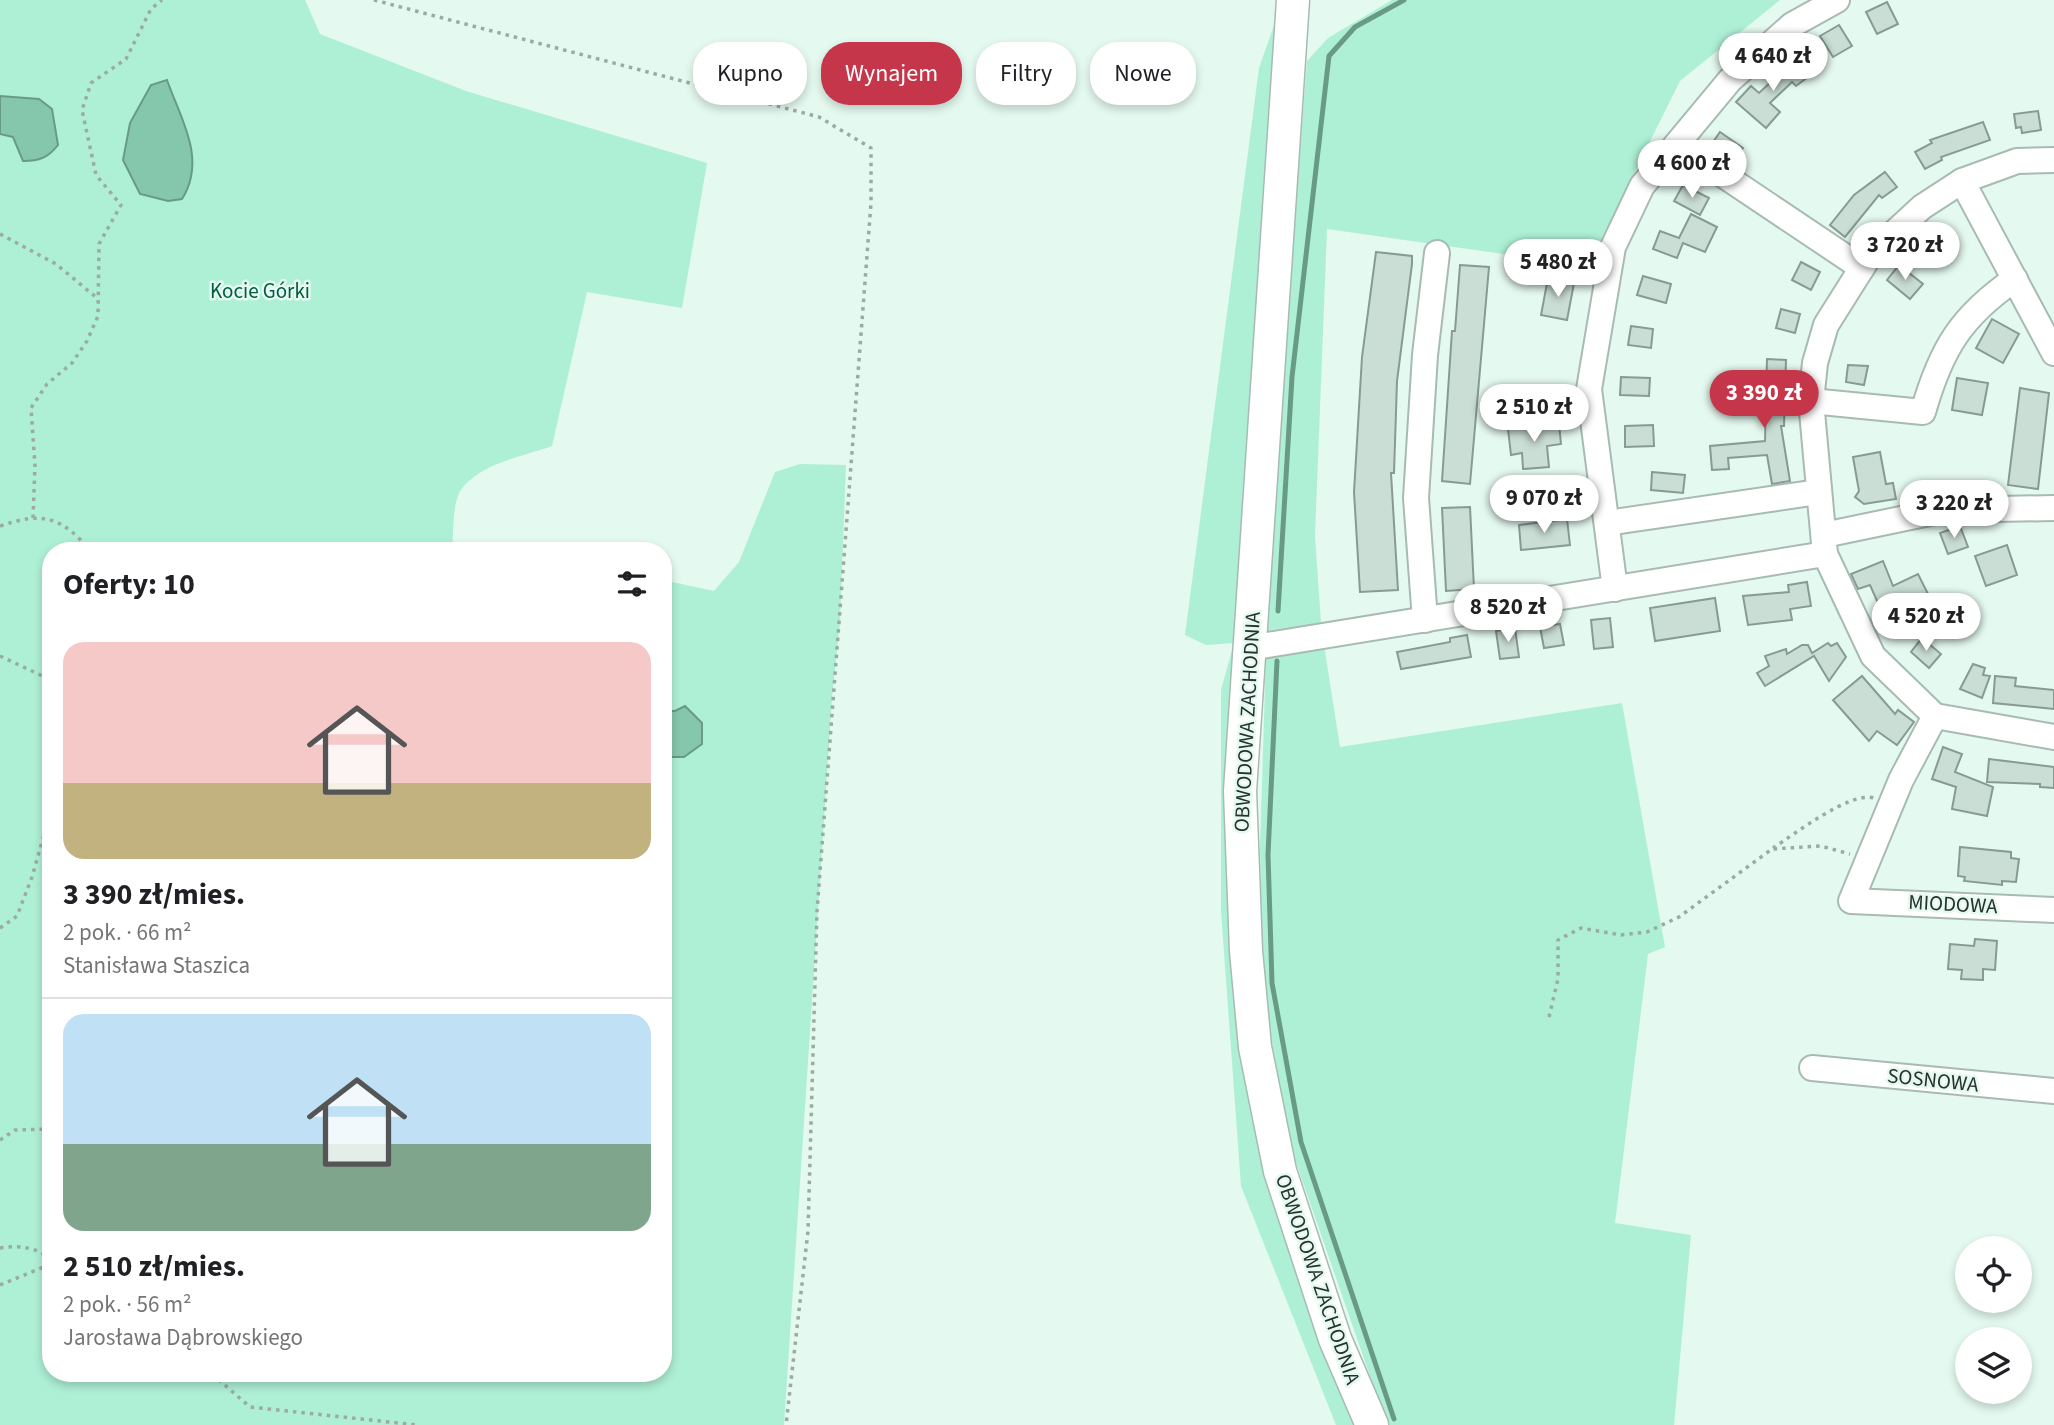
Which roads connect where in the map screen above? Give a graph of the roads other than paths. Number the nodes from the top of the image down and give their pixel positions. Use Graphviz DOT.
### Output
graph roads {
  1 [pos="1293,0"];
  2 [pos="1837,0"];
  3 [pos="1677,144"];
  4 [pos="2054,159"];
  5 [pos="1962,181"];
  6 [pos="1437,253"];
  7 [pos="1862,268"];
  8 [pos="2015,279"];
  9 [pos="2054,353"];
  10 [pos="1811,401"];
  11 [pos="1818,492"];
  12 [pos="2054,508"];
  13 [pos="1606,523"];
  14 [pos="1824,545"];
  15 [pos="1615,589"];
  16 [pos="1425,620"];
  17 [pos="1249,648"];
  18 [pos="1935,716"];
  19 [pos="2054,737"];
  20 [pos="2054,910"];
  21 [pos="1812,1068"];
  22 [pos="2054,1091"];
  23 [pos="1373,1425"];
  1 -- 17 [label="main road, OBWODOWA ZACHODNIA"];
  2 -- 3 [label="street"];
  3 -- 7 [label="street"];
  3 -- 13 [label="street"];
  4 -- 5 [label="street"];
  5 -- 7 [label="street"];
  5 -- 8 [label="street"];
  6 -- 16 [label="street"];
  7 -- 10 [label="street"];
  8 -- 9 [label="street"];
  8 -- 10 [label="street"];
  10 -- 11 [label="street"];
  11 -- 13 [label="street"];
  11 -- 14 [label="street"];
  12 -- 14 [label="street"];
  13 -- 15 [label="street"];
  14 -- 15 [label="street"];
  14 -- 18 [label="street"];
  15 -- 16 [label="street"];
  16 -- 17 [label="street"];
  17 -- 23 [label="main road, OBWODOWA ZACHODNIA"];
  18 -- 19 [label="street"];
  18 -- 20 [label="street, MIODOWA"];
  21 -- 22 [label="street, SOSNOWA"];
}
